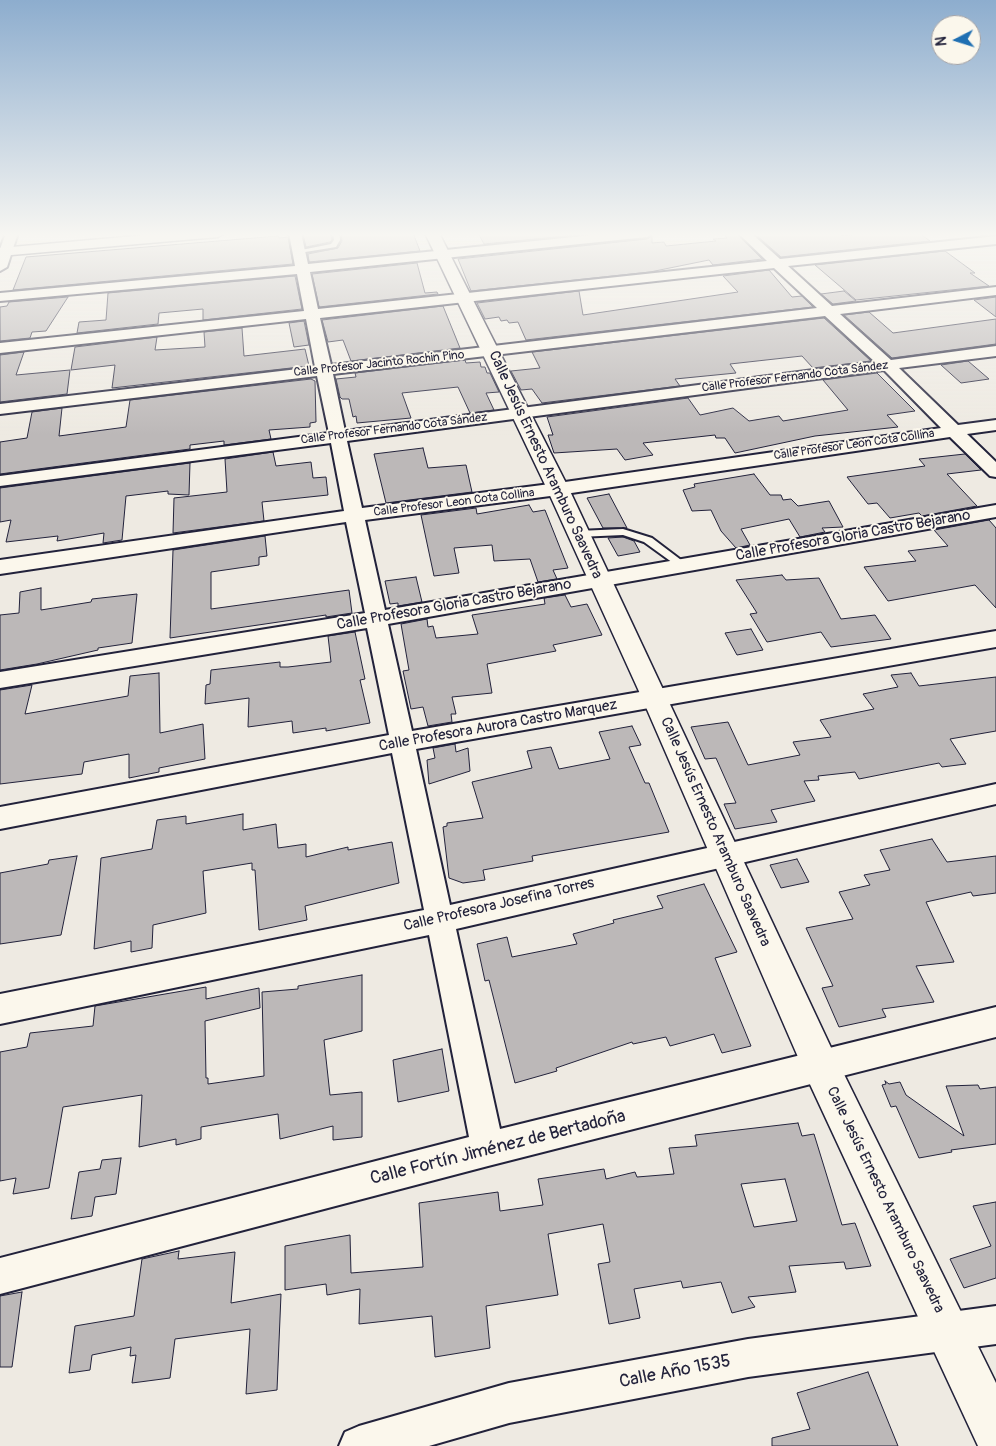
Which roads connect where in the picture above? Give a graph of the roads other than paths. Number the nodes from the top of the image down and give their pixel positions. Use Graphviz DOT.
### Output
graph roads {
  1 [pos="309,300"];
  2 [pos="434,300"];
  3 [pos="467,300"];
  4 [pos="818,300"];
  5 [pos="917,300"];
  6 [pos="829,311"];
  7 [pos="312,314"];
  8 [pos="0,348"];
  9 [pos="491,351"];
  10 [pos="996,351"];
  11 [pos="887,365"];
  12 [pos="324,370"];
  13 [pos="0,409"];
  14 [pos="521,413"];
  15 [pos="996,425"];
  16 [pos="954,431"];
  17 [pos="338,436"];
  18 [pos="996,472"];
  19 [pos="0,481"];
  20 [pos="558,489"];
  21 [pos="996,511"];
  22 [pos="355,516"];
  23 [pos="578,534"];
  24 [pos="684,566"];
  25 [pos="0,567"];
  26 [pos="599,581"];
  27 [pos="376,619"];
  28 [pos="996,639"];
  29 [pos="0,680"];
  30 [pos="655,698"];
  31 [pos="402,742"];
  32 [pos="996,794"];
  33 [pos="0,818"];
  34 [pos="725,854"];
  35 [pos="439,920"];
  36 [pos="0,1009"];
  37 [pos="996,1022"];
  38 [pos="821,1068"];
  39 [pos="488,1149"];
  40 [pos="0,1276"];
  41 [pos="996,1324"];
  42 [pos="948,1332"];
  43 [pos="996,1433"];
  44 [pos="358,1446"];
  1 -- 7 [label="street"];
  2 -- 7 [label="street"];
  3 -- 9 [label="street, Calle Jesús Ernesto Aramburo Saavedra"];
  4 -- 6 [label="street"];
  5 -- 6 [label="street, Calle Profesor Jacinto Rochin Pino"];
  6 -- 9 [label="street, Calle Profesor Jacinto Rochin Pino"];
  6 -- 11 [label="street"];
  7 -- 8 [label="street"];
  7 -- 12 [label="street"];
  9 -- 12 [label="street, Calle Profesor Jacinto Rochin Pino"];
  9 -- 14 [label="street, Calle Jesús Ernesto Aramburo Saavedra"];
  10 -- 11 [label="street, Calle Profesor Fernando Cota Sández"];
  11 -- 14 [label="street, Calle Profesor Fernando Cota Sández"];
  11 -- 16 [label="street"];
  12 -- 13 [label="street, Calle Profesor Jacinto Rochin Pino"];
  12 -- 17 [label="street"];
  14 -- 17 [label="street, Calle Profesor Fernando Cota Sández"];
  14 -- 20 [label="street, Calle Jesús Ernesto Aramburo Saavedra"];
  15 -- 16 [label="street, Calle Profesor Leon Cota Collina"];
  16 -- 18 [label="street"];
  16 -- 20 [label="street, Calle Profesor Leon Cota Collina"];
  17 -- 19 [label="street, Calle Profesor Fernando Cota Sández"];
  17 -- 22 [label="street"];
  20 -- 22 [label="street, Calle Profesor Leon Cota Collina"];
  20 -- 23 [label="street, Calle Jesús Ernesto Aramburo Saavedra"];
  21 -- 24 [label="street, Calle Profesora Gloria Castro Bejarano"];
  22 -- 25 [label="street, Calle Profesor Leon Cota Collina"];
  22 -- 27 [label="street"];
  23 -- 24 [label="lane"];
  23 -- 26 [label="street, Calle Jesús Ernesto Aramburo Saavedra"];
  24 -- 26 [label="street, Calle Profesora Gloria Castro Bejarano"];
  26 -- 27 [label="street, Calle Profesora Gloria Castro Bejarano"];
  26 -- 30 [label="street, Calle Jesús Ernesto Aramburo Saavedra"];
  27 -- 29 [label="street, Calle Profesora Gloria Castro Bejarano"];
  27 -- 31 [label="street"];
  28 -- 30 [label="street, Calle Profesora Aurora Castro Marquez"];
  30 -- 31 [label="street, Calle Profesora Aurora Castro Marquez"];
  30 -- 34 [label="street, Calle Jesús Ernesto Aramburo Saavedra"];
  31 -- 33 [label="street, Calle Profesora Aurora Castro Marquez"];
  31 -- 35 [label="street"];
  32 -- 34 [label="street, Calle Profesora Josefina Torres"];
  34 -- 35 [label="street, Calle Profesora Josefina Torres"];
  34 -- 38 [label="street, Calle Jesús Ernesto Aramburo Saavedra"];
  35 -- 36 [label="street, Calle Profesora Josefina Torres"];
  35 -- 39 [label="street"];
  37 -- 38 [label="street, Calle Fortín Jiménez de Bertadoña"];
  38 -- 39 [label="street, Calle Fortín Jiménez de Bertadoña"];
  38 -- 42 [label="street, Calle Jesús Ernesto Aramburo Saavedra"];
  39 -- 40 [label="street, Calle Fortín Jiménez de Bertadoña"];
  41 -- 42 [label="street, Calle Año 1535"];
  42 -- 43 [label="street, Calle Jesús Ernesto Aramburo Saavedra"];
  42 -- 44 [label="street, Calle Año 1535"];
}
